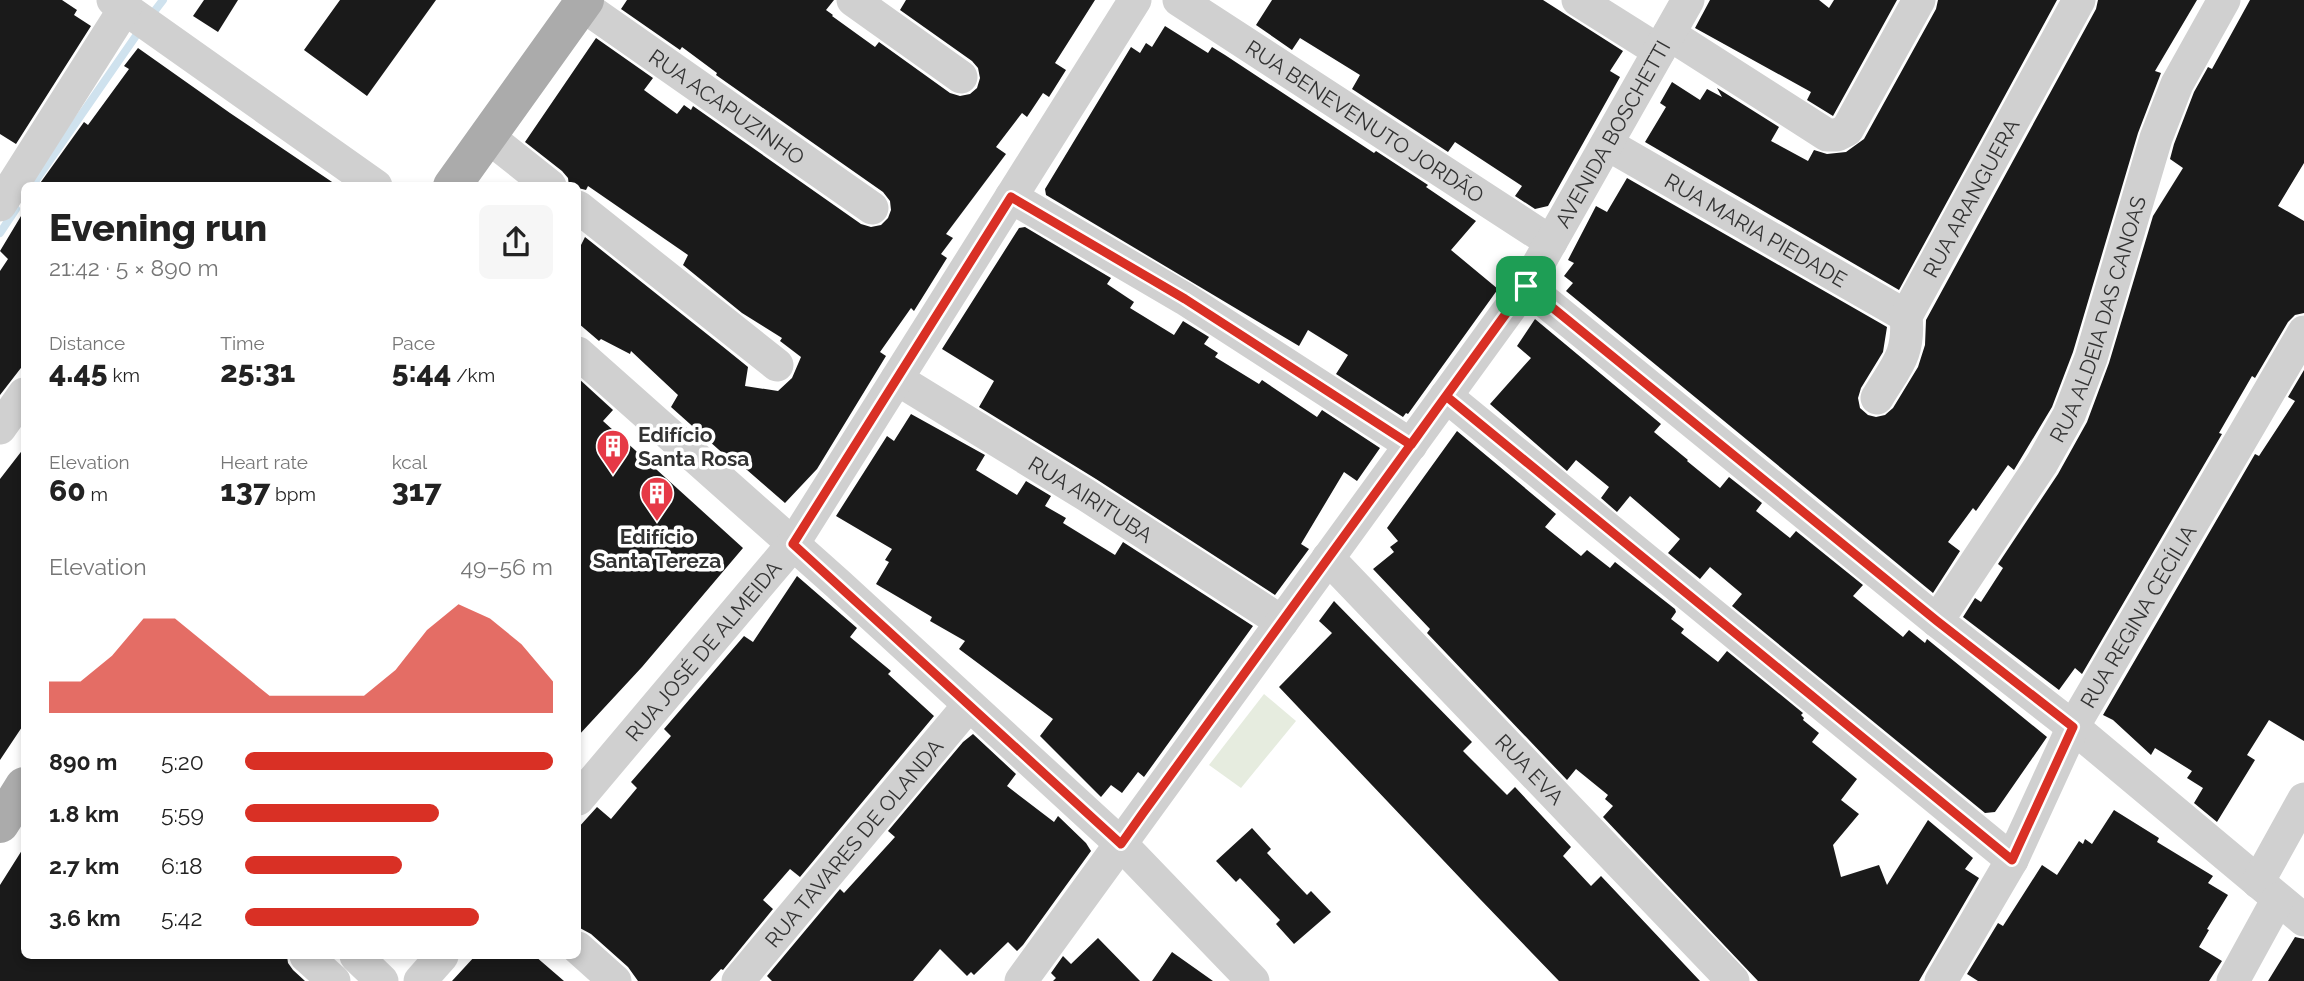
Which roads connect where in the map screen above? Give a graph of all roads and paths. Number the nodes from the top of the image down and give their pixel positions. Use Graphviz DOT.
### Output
graph roads {
  1 [pos="853,0"];
  2 [pos="1135,0"];
  3 [pos="1179,0"];
  4 [pos="1578,0"];
  5 [pos="1688,0"];
  6 [pos="1919,0"];
  7 [pos="2079,0"];
  8 [pos="2224,0"];
  9 [pos="583,3"];
  10 [pos="123,7"];
  11 [pos="1664,42"];
  12 [pos="961,77"];
  13 [pos="487,136"];
  14 [pos="1606,144"];
  15 [pos="370,182"];
  16 [pos="455,182"];
  17 [pos="545,182"];
  18 [pos="1011,197"];
  19 [pos="0,205"];
  20 [pos="872,208"];
  21 [pos="581,209"];
  22 [pos="1550,242"];
  23 [pos="1526,286"];
  24 [pos="1906,316"];
  25 [pos="2304,332"];
  26 [pos="581,356"];
  27 [pos="777,365"];
  28 [pos="897,379"];
  29 [pos="1446,396"];
  30 [pos="21,398"];
  31 [pos="1877,398"];
  32 [pos="0,428"];
  33 [pos="1411,445"];
  34 [pos="793,544"];
  35 [pos="1328,558"];
  36 [pos="1937,621"];
  37 [pos="1282,622"];
  38 [pos="970,705"];
  39 [pos="2073,727"];
  40 [pos="21,792"];
  41 [pos="581,795"];
  42 [pos="2304,799"];
  43 [pos="0,824"];
  44 [pos="1121,844"];
  45 [pos="2012,860"];
  46 [pos="2268,891"];
  47 [pos="2304,920"];
  48 [pos="581,950"];
  49 [pos="309,959"];
  50 [pos="359,959"];
  51 [pos="439,959"];
  52 [pos="334,981"];
  53 [pos="383,981"];
  54 [pos="420,981"];
  55 [pos="615,981"];
  56 [pos="737,981"];
  57 [pos="1021,981"];
  58 [pos="1253,981"];
  59 [pos="1733,981"];
  60 [pos="1941,981"];
  61 [pos="2233,981"];
  1 -- 12 [label="street"];
  2 -- 18 [label="street, RUA JOSÉ DE ALMEIDA"];
  3 -- 22 [label="street, RUA BENEVENUTO JORDÃO"];
  4 -- 11 [label="street"];
  5 -- 11 [label="street, AVENIDA BOSCHETTI"];
  6 -- 11 [label="street"];
  7 -- 24 [label="street, RUA ARANGUERA"];
  8 -- 36 [label="street, RUA ALDEIA DAS CANOAS"];
  9 -- 13 [label="main road"];
  9 -- 20 [label="street, RUA ACAPUZINHO"];
  10 -- 15 [label="street"];
  10 -- 19 [label="street"];
  11 -- 14 [label="street, AVENIDA BOSCHETTI"];
  13 -- 16 [label="main road"];
  13 -- 17 [label="street"];
  14 -- 22 [label="street, AVENIDA BOSCHETTI"];
  14 -- 24 [label="street, RUA MARIA PIEDADE"];
  18 -- 28 [label="street, RUA JOSÉ DE ALMEIDA"];
  18 -- 33 [label="street"];
  21 -- 27 [label="street"];
  22 -- 23 [label="street, AVENIDA BOSCHETTI"];
  23 -- 29 [label="street, AVENIDA BOSCHETTI"];
  23 -- 36 [label="street"];
  24 -- 31 [label="street, RUA ARANGUERA"];
  25 -- 39 [label="street, RUA REGINA CECÍLIA"];
  26 -- 34 [label="street"];
  28 -- 34 [label="street, RUA JOSÉ DE ALMEIDA"];
  28 -- 37 [label="street, RUA AIRITUBA"];
  29 -- 33 [label="street, AVENIDA BOSCHETTI"];
  29 -- 45 [label="street"];
  30 -- 32 [label="street"];
  33 -- 35 [label="street, AVENIDA BOSCHETTI"];
  34 -- 38 [label="street"];
  34 -- 41 [label="street, RUA JOSÉ DE ALMEIDA"];
  35 -- 37 [label="street, AVENIDA BOSCHETTI"];
  35 -- 59 [label="street, RUA EVA"];
  36 -- 39 [label="street"];
  37 -- 44 [label="street, AVENIDA BOSCHETTI"];
  38 -- 44 [label="street"];
  38 -- 56 [label="street, RUA TAVARES DE OLANDA"];
  39 -- 45 [label="street, RUA REGINA CECÍLIA"];
  39 -- 46 [label="street"];
  40 -- 43 [label="main road"];
  42 -- 46 [label="street"];
  44 -- 57 [label="street, AVENIDA BOSCHETTI"];
  44 -- 58 [label="street"];
  45 -- 60 [label="street, RUA REGINA CECÍLIA"];
  46 -- 47 [label="street"];
  46 -- 61 [label="street"];
  48 -- 55 [label="street"];
  49 -- 52 [label="street"];
  50 -- 53 [label="street"];
  51 -- 54 [label="street"];
}
